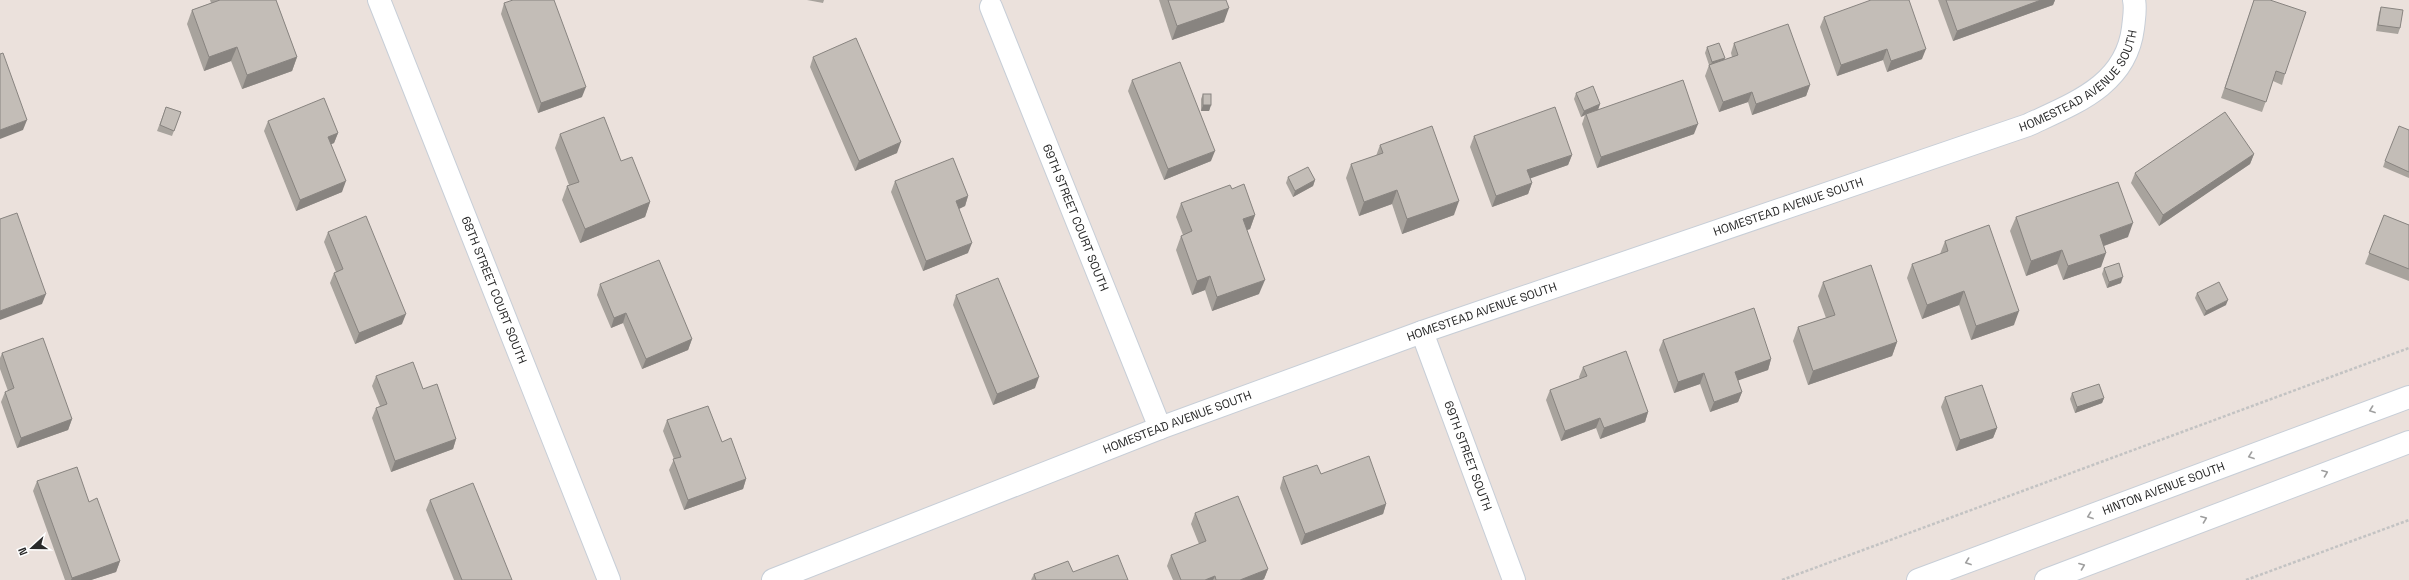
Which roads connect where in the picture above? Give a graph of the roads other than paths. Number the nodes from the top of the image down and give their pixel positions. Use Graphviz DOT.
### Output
graph roads {
  1 [pos="379,0"];
  2 [pos="2134,0"];
  3 [pos="991,7"];
  4 [pos="1422,332"];
  5 [pos="2409,397"];
  6 [pos="1160,428"];
  7 [pos="2409,442"];
  8 [pos="609,580"];
  9 [pos="772,580"];
  10 [pos="1514,580"];
  11 [pos="1918,580"];
  12 [pos="2046,580"];
  1 -- 8 [label="street, 68TH STREET COURT SOUTH"];
  2 -- 4 [label="street, HOMESTEAD AVENUE SOUTH"];
  3 -- 6 [label="street, 69TH STREET COURT SOUTH"];
  4 -- 6 [label="street, HOMESTEAD AVENUE SOUTH"];
  4 -- 10 [label="street, 69TH STREET SOUTH"];
  5 -- 11 [label="street, HINTON AVENUE SOUTH, one-way"];
  6 -- 9 [label="street, HOMESTEAD AVENUE SOUTH"];
  12 -- 7 [label="street, one-way"];
}
